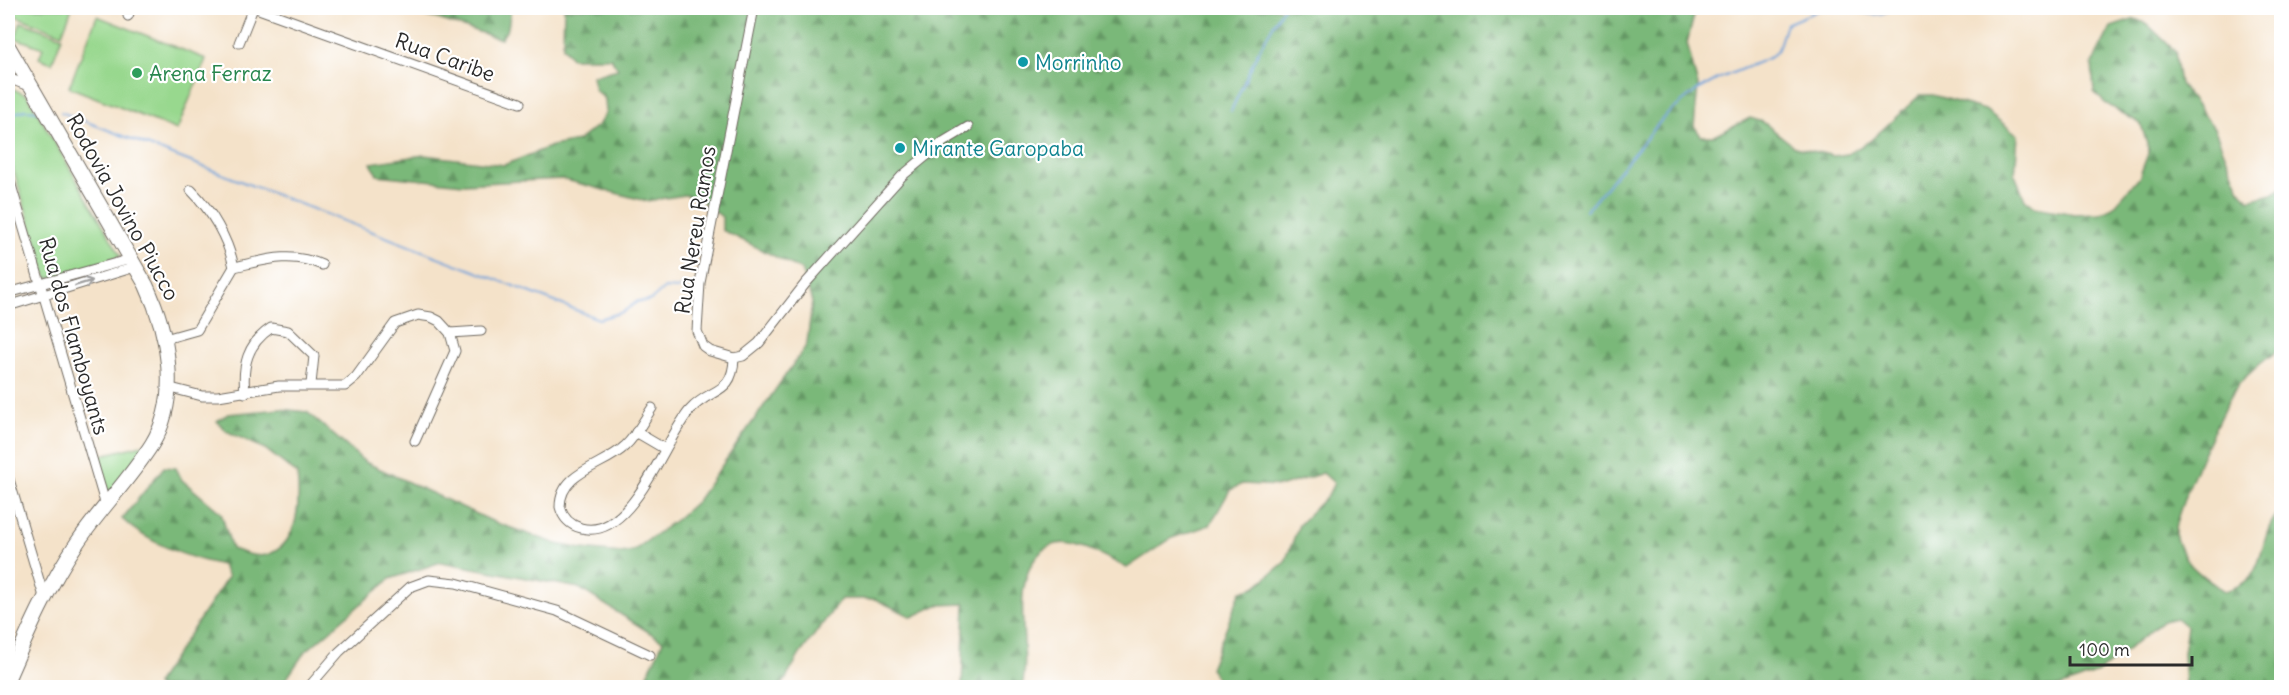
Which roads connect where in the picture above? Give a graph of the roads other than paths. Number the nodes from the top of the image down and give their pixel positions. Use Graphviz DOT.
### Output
graph roads {
  1 [pos="255,8"];
  2 [pos="754,8"];
  3 [pos="239,43"];
  4 [pos="8,46"];
  5 [pos="8,78"];
  6 [pos="32,87"];
  7 [pos="520,103"];
  8 [pos="968,127"];
  9 [pos="8,175"];
  10 [pos="191,190"];
  11 [pos="133,263"];
  12 [pos="322,265"];
  13 [pos="234,267"];
  14 [pos="40,284"];
  15 [pos="8,293"];
  16 [pos="43,295"];
  17 [pos="8,306"];
  18 [pos="481,331"];
  19 [pos="450,333"];
  20 [pos="165,339"];
  21 [pos="734,358"];
  22 [pos="311,384"];
  23 [pos="167,387"];
  24 [pos="245,393"];
  25 [pos="652,408"];
  26 [pos="636,432"];
  27 [pos="415,441"];
  28 [pos="665,449"];
  29 [pos="8,476"];
  30 [pos="106,506"];
  31 [pos="45,601"];
  32 [pos="650,655"];
  33 [pos="9,672"];
  34 [pos="308,687"];
  1 -- 3 [label="street"];
  1 -- 7 [label="street, Rua Caribe"];
  2 -- 21 [label="street, Rua Nereu Ramos"];
  4 -- 6 [label="main road, Rodovia Jovino Piucco"];
  5 -- 6 [label="street"];
  6 -- 11 [label="main road, Rodovia Jovino Piucco"];
  8 -- 21 [label="street"];
  9 -- 14 [label="street, Rua dos Flamboyants"];
  10 -- 13 [label="street"];
  11 -- 14 [label="street"];
  16 -- 11 [label="street, one-way"];
  11 -- 20 [label="main road, Rodovia Jovino Piucco"];
  12 -- 13 [label="street"];
  13 -- 20 [label="street"];
  14 -- 15 [label="street"];
  14 -- 16 [label="street, Rua dos Flamboyants"];
  16 -- 17 [label="street"];
  16 -- 30 [label="street, Rua dos Flamboyants"];
  18 -- 19 [label="street"];
  19 -- 22 [label="street"];
  19 -- 27 [label="street"];
  20 -- 23 [label="main road, Rodovia Jovino Piucco"];
  21 -- 28 [label="street"];
  22 -- 24 [label="street"];
  22 -- 24 [label="street"];
  23 -- 24 [label="street"];
  23 -- 30 [label="main road, Rodovia Jovino Piucco"];
  25 -- 26 [label="street"];
  26 -- 28 [label="street"];
  26 -- 28 [label="street"];
  29 -- 31 [label="street"];
  30 -- 31 [label="main road, Rodovia Jovino Piucco"];
  31 -- 33 [label="main road, Rodovia Jovino Piucco"];
  32 -- 34 [label="street"];
}
